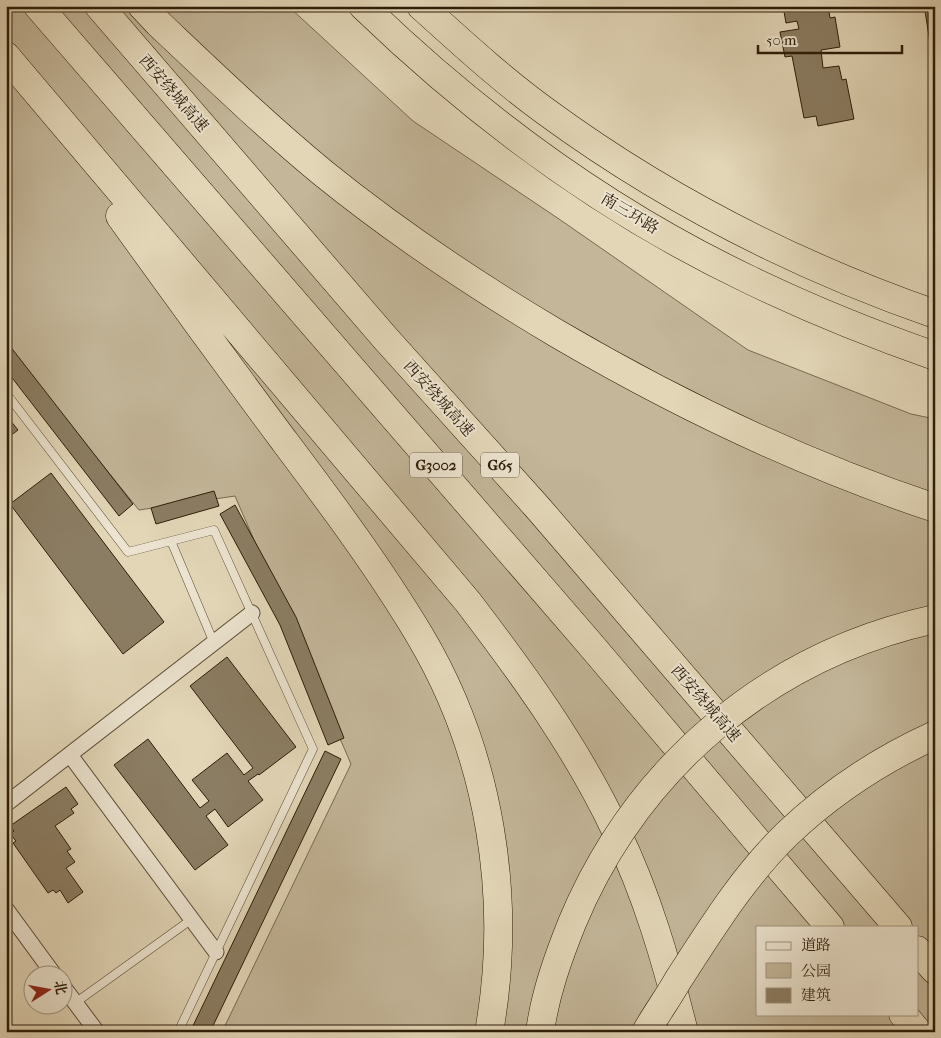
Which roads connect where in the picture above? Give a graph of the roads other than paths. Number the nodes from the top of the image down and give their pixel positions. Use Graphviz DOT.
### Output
graph roads {
  1 [pos="38,6"];
  2 [pos="99,6"];
  3 [pos="142,6"];
  4 [pos="363,6"];
  5 [pos="421,6"];
  6 [pos="6,57"];
  7 [pos="935,314"];
  8 [pos="935,356"];
  9 [pos="6,393"];
  10 [pos="935,508"];
  11 [pos="171,541"];
  12 [pos="252,613"];
  13 [pos="935,619"];
  14 [pos="214,642"];
  15 [pos="935,735"];
  16 [pos="70,754"];
  17 [pos="6,804"];
  18 [pos="6,909"];
  19 [pos="192,919"];
  20 [pos="829,926"];
  21 [pos="897,926"];
  22 [pos="918,951"];
  23 [pos="216,952"];
  24 [pos="48,966"];
  25 [pos="935,970"];
  26 [pos="72,999"];
  27 [pos="75,1003"];
  28 [pos="905,1016"];
  29 [pos="97,1032"];
  30 [pos="178,1032"];
  31 [pos="489,1032"];
  32 [pos="540,1032"];
  33 [pos="646,1032"];
  34 [pos="684,1032"];
  35 [pos="918,1032"];
  1 -- 20 [label="highway, G3002"];
  2 -- 21 [label="highway, 西安绕城高速 / G65"];
  3 -- 10 [label="highway"];
  4 -- 8 [label="highway, 南三环路"];
  5 -- 7 [label="highway"];
  6 -- 31 [label="highway"];
  6 -- 34 [label="highway"];
  9 -- 11 [label="lane"];
  11 -- 12 [label="lane"];
  11 -- 14 [label="lane"];
  12 -- 14 [label="street"];
  12 -- 23 [label="lane"];
  13 -- 32 [label="highway, bridge"];
  14 -- 16 [label="street"];
  15 -- 33 [label="highway, bridge"];
  16 -- 17 [label="street"];
  16 -- 19 [label="street"];
  18 -- 24 [label="street"];
  19 -- 23 [label="street"];
  19 -- 27 [label="lane"];
  22 -- 25 [label="highway"];
  23 -- 30 [label="lane"];
  26 -- 27 [label="street"];
  27 -- 29 [label="street"];
  28 -- 35 [label="highway"];
}
